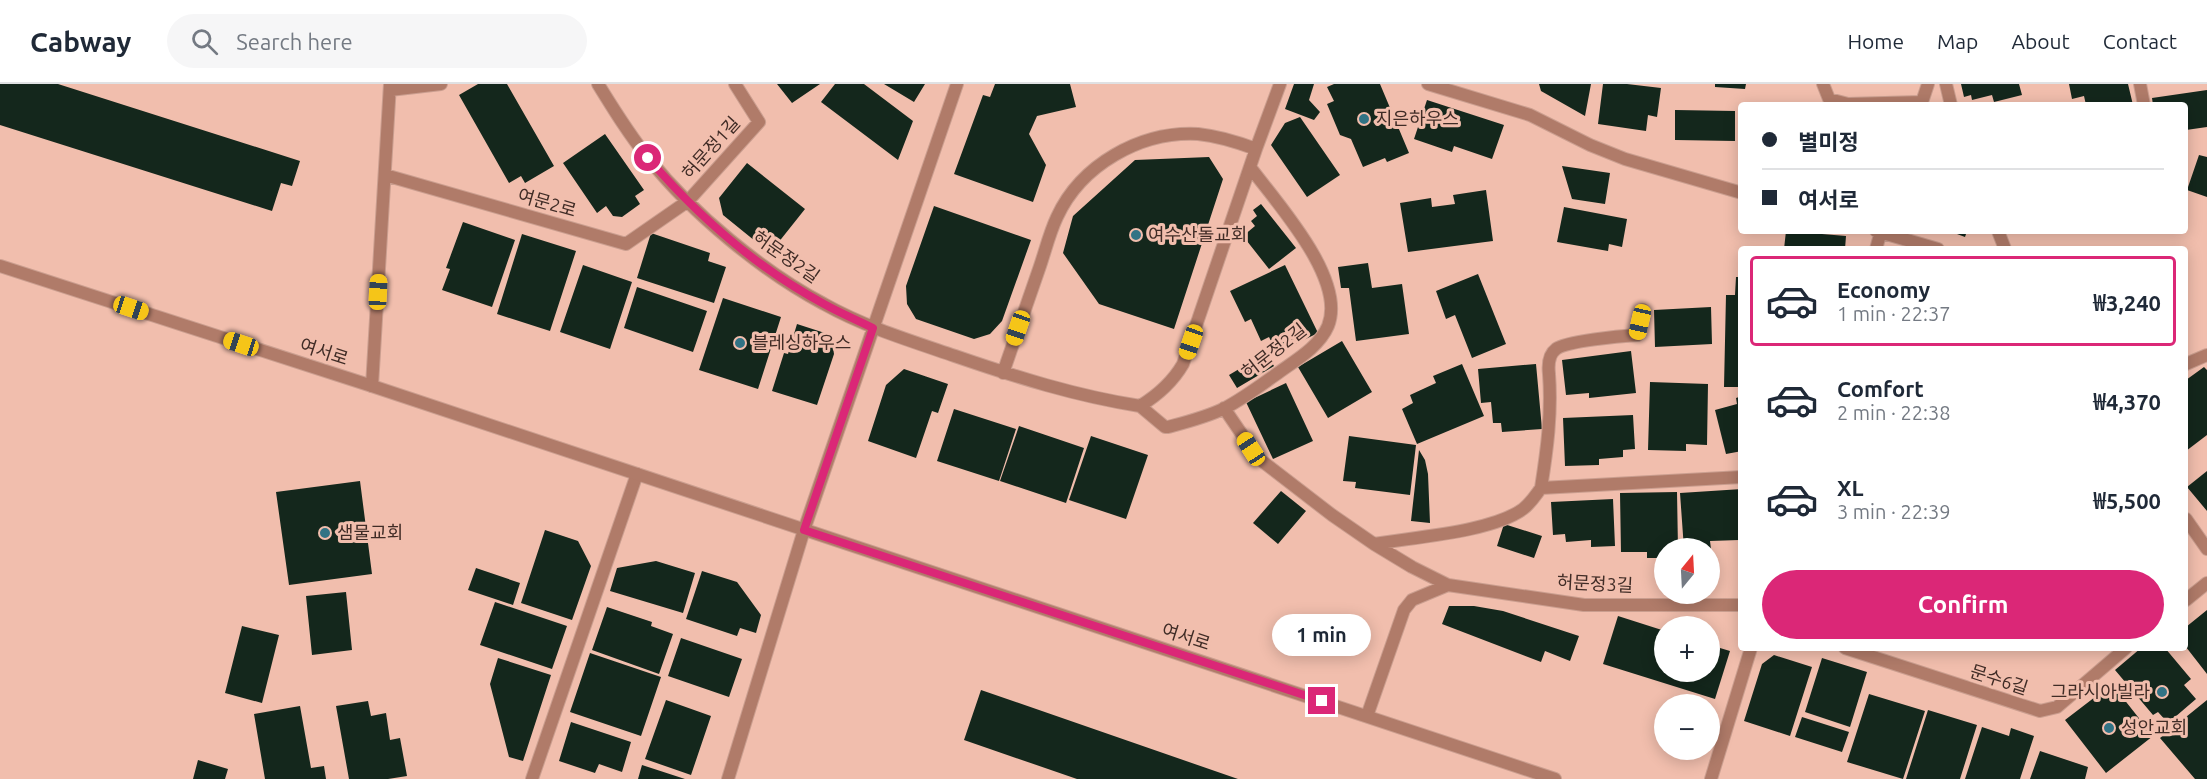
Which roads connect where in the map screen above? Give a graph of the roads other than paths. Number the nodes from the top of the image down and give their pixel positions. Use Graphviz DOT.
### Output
graph roads {
  1 [pos="441,84"];
  2 [pos="598,84"];
  3 [pos="735,84"];
  4 [pos="957,84"];
  5 [pos="1280,84"];
  6 [pos="1428,84"];
  7 [pos="1823,84"];
  8 [pos="1928,84"];
  9 [pos="1947,84"];
  10 [pos="2140,84"];
  11 [pos="390,87"];
  12 [pos="1838,102"];
  13 [pos="1922,102"];
  14 [pos="1951,102"];
  15 [pos="2143,102"];
  16 [pos="1256,148"];
  17 [pos="1250,167"];
  18 [pos="385,175"];
  19 [pos="1738,192"];
  20 [pos="688,201"];
  21 [pos="1886,234"];
  22 [pos="1928,246"];
  23 [pos="0,266"];
  24 [pos="1643,310"];
  25 [pos="873,328"];
  26 [pos="2207,355"];
  27 [pos="2188,363"];
  28 [pos="1003,373"];
  29 [pos="372,387"];
  30 [pos="1140,406"];
  31 [pos="1224,408"];
  32 [pos="637,474"];
  33 [pos="1738,477"];
  34 [pos="1541,488"];
  35 [pos="2188,522"];
  36 [pos="804,530"];
  37 [pos="1374,544"];
  38 [pos="2207,549"];
  39 [pos="2207,583"];
  40 [pos="1448,585"];
  41 [pos="2188,598"];
  42 [pos="1738,605"];
  43 [pos="1750,651"];
  44 [pos="1854,651"];
  45 [pos="2122,651"];
  46 [pos="1367,716"];
  47 [pos="532,779"];
  48 [pos="728,779"];
  49 [pos="1556,779"];
  50 [pos="1711,779"];
  1 -- 11 [label="street"];
  2 -- 20 [label="street, 허문정1길"];
  3 -- 20 [label="street, 허문정1길"];
  4 -- 25 [label="street"];
  5 -- 16 [label="street"];
  6 -- 19 [label="street"];
  7 -- 12 [label="street"];
  8 -- 13 [label="street"];
  9 -- 14 [label="street"];
  10 -- 15 [label="street"];
  11 -- 18 [label="street"];
  16 -- 17 [label="street"];
  16 -- 28 [label="street"];
  17 -- 30 [label="street"];
  17 -- 31 [label="street, 허문정2길"];
  18 -- 20 [label="street, 여문2로"];
  18 -- 29 [label="street"];
  20 -- 25 [label="street, 허문정2길"];
  21 -- 22 [label="street"];
  23 -- 29 [label="street, 여서로"];
  24 -- 34 [label="street"];
  25 -- 28 [label="street, 허문정2길"];
  25 -- 36 [label="street"];
  26 -- 27 [label="street"];
  28 -- 30 [label="street, 허문정2길"];
  29 -- 32 [label="street, 여서로"];
  30 -- 31 [label="street, 허문정2길"];
  31 -- 37 [label="street, 허문정3길"];
  32 -- 36 [label="street, 여서로"];
  32 -- 47 [label="street"];
  33 -- 34 [label="street"];
  34 -- 37 [label="street"];
  35 -- 38 [label="street"];
  36 -- 46 [label="street, 여서로"];
  36 -- 48 [label="street"];
  37 -- 40 [label="street, 허문정3길"];
  39 -- 41 [label="street"];
  40 -- 42 [label="street, 허문정3길"];
  40 -- 46 [label="street"];
  43 -- 50 [label="street"];
  44 -- 45 [label="street, 문수6길"];
  46 -- 49 [label="street, 여서로"];
}
